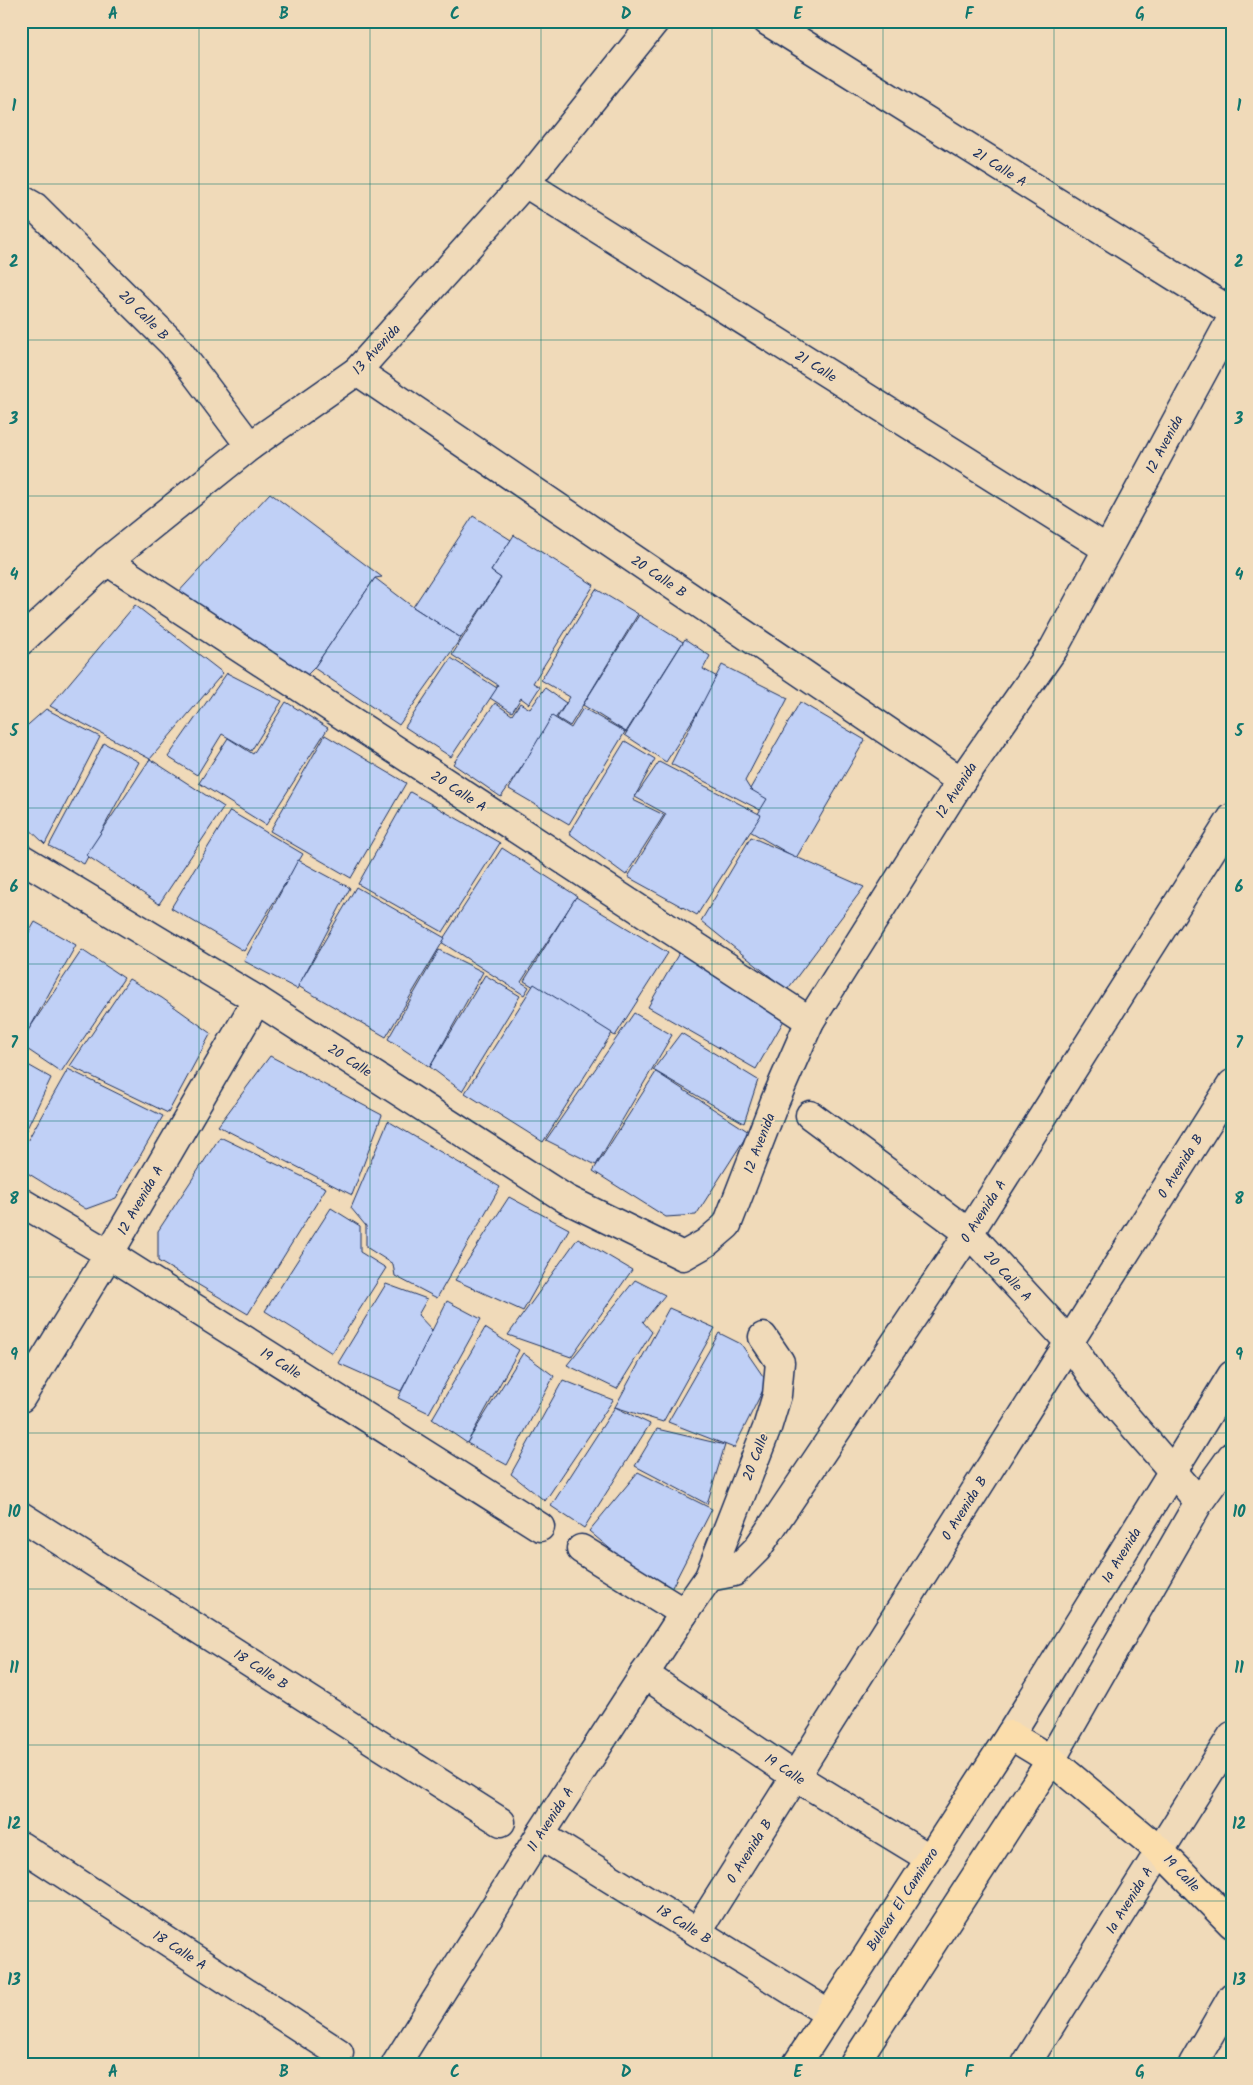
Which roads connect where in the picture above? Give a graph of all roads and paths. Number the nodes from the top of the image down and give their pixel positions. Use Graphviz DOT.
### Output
graph roads {
  1 [pos="655,21"];
  2 [pos="768,21"];
  3 [pos="525,183"];
  4 [pos="26,209"];
  5 [pos="1232,312"];
  6 [pos="1232,318"];
  7 [pos="357,371"];
  8 [pos="250,446"];
  9 [pos="1108,550"];
  10 [pos="107,561"];
  11 [pos="21,641"];
  12 [pos="961,781"];
  13 [pos="1232,818"];
  14 [pos="21,858"];
  15 [pos="257,1000"];
  16 [pos="810,1021"];
  17 [pos="1232,1084"];
  18 [pos="810,1115"];
  19 [pos="21,1202"];
  20 [pos="969,1233"];
  21 [pos="109,1254"];
  22 [pos="683,1256"];
  23 [pos="763,1338"];
  24 [pos="1068,1342"];
  25 [pos="1232,1375"];
  26 [pos="21,1398"];
  27 [pos="1228,1470"];
  28 [pos="1172,1471"];
  29 [pos="1199,1502"];
  30 [pos="21,1516"];
  31 [pos="540,1527"];
  32 [pos="582,1550"];
  33 [pos="709,1577"];
  34 [pos="684,1613"];
  35 [pos="644,1674"];
  36 [pos="1010,1735"];
  37 [pos="1232,1736"];
  38 [pos="1052,1760"];
  39 [pos="796,1777"];
  40 [pos="501,1822"];
  41 [pos="540,1835"];
  42 [pos="21,1846"];
  43 [pos="1160,1850"];
  44 [pos="929,1858"];
  45 [pos="1232,1924"];
  46 [pos="697,1932"];
  47 [pos="1232,1997"];
  48 [pos="828,2013"];
  49 [pos="339,2054"];
  50 [pos="396,2064"];
  51 [pos="797,2064"];
  52 [pos="854,2064"];
  53 [pos="1026,2064"];
  54 [pos="1193,2064"];
  1 -- 3 [label="street, 13 Avenida"];
  2 -- 5 [label="street, 21 Calle A"];
  3 -- 7 [label="street, 13 Avenida"];
  3 -- 9 [label="street, 21 Calle"];
  4 -- 8 [label="street, 20 Calle B"];
  6 -- 9 [label="street, 12 Avenida"];
  7 -- 8 [label="street, 13 Avenida"];
  7 -- 12 [label="street, 20 Calle B"];
  8 -- 10 [label="street, 13 Avenida"];
  9 -- 12 [label="street, 12 Avenida"];
  10 -- 11 [label="street, 13 Avenida"];
  10 -- 16 [label="street, 20 Calle A"];
  12 -- 16 [label="street, 12 Avenida"];
  13 -- 20 [label="street, 0 Avenida A"];
  14 -- 15 [label="street, 20 Calle"];
  15 -- 21 [label="street, 12 Avenida A"];
  15 -- 22 [label="street, 20 Calle"];
  16 -- 22 [label="street, 12 Avenida"];
  17 -- 24 [label="street, 0 Avenida B"];
  18 -- 20 [label="street, 20 Calle A"];
  19 -- 21 [label="street, 19 Calle"];
  20 -- 24 [label="street, 20 Calle A"];
  20 -- 33 [label="street, 0 Avenida A"];
  21 -- 26 [label="street, 12 Avenida A"];
  21 -- 31 [label="street, 19 Calle"];
  23 -- 33 [label="street, 20 Calle"];
  24 -- 28 [label="street, 20 Calle A"];
  24 -- 39 [label="street, 0 Avenida B"];
  25 -- 28 [label="street, 1a Avenida"];
  27 -- 29 [label="street"];
  28 -- 29 [label="street, 20 Calle A"];
  28 -- 36 [label="street, 1a Avenida"];
  29 -- 38 [label="street"];
  30 -- 40 [label="street, 18 Calle B"];
  32 -- 34 [label="street"];
  33 -- 34 [label="street, 11 Avenida A"];
  34 -- 35 [label="street, 11 Avenida A"];
  35 -- 39 [label="street, 19 Calle"];
  35 -- 41 [label="street, 11 Avenida A"];
  36 -- 38 [label="main road, 19 Calle"];
  36 -- 44 [label="main road, Bulevar El Caminero"];
  37 -- 43 [label="street, 1a Avenida A"];
  38 -- 43 [label="main road, 19 Calle"];
  38 -- 52 [label="main road"];
  39 -- 44 [label="street, 19 Calle"];
  39 -- 46 [label="street, 0 Avenida B"];
  41 -- 46 [label="street, 18 Calle B"];
  41 -- 50 [label="street, 11 Avenida A"];
  42 -- 49 [label="street, 18 Calle A"];
  43 -- 45 [label="main road, 19 Calle"];
  43 -- 53 [label="street, 1a Avenida A"];
  44 -- 48 [label="main road, Bulevar El Caminero"];
  46 -- 48 [label="street, 18 Calle B"];
  47 -- 54 [label="street"];
  48 -- 51 [label="main road, Bulevar El Caminero"];
}
